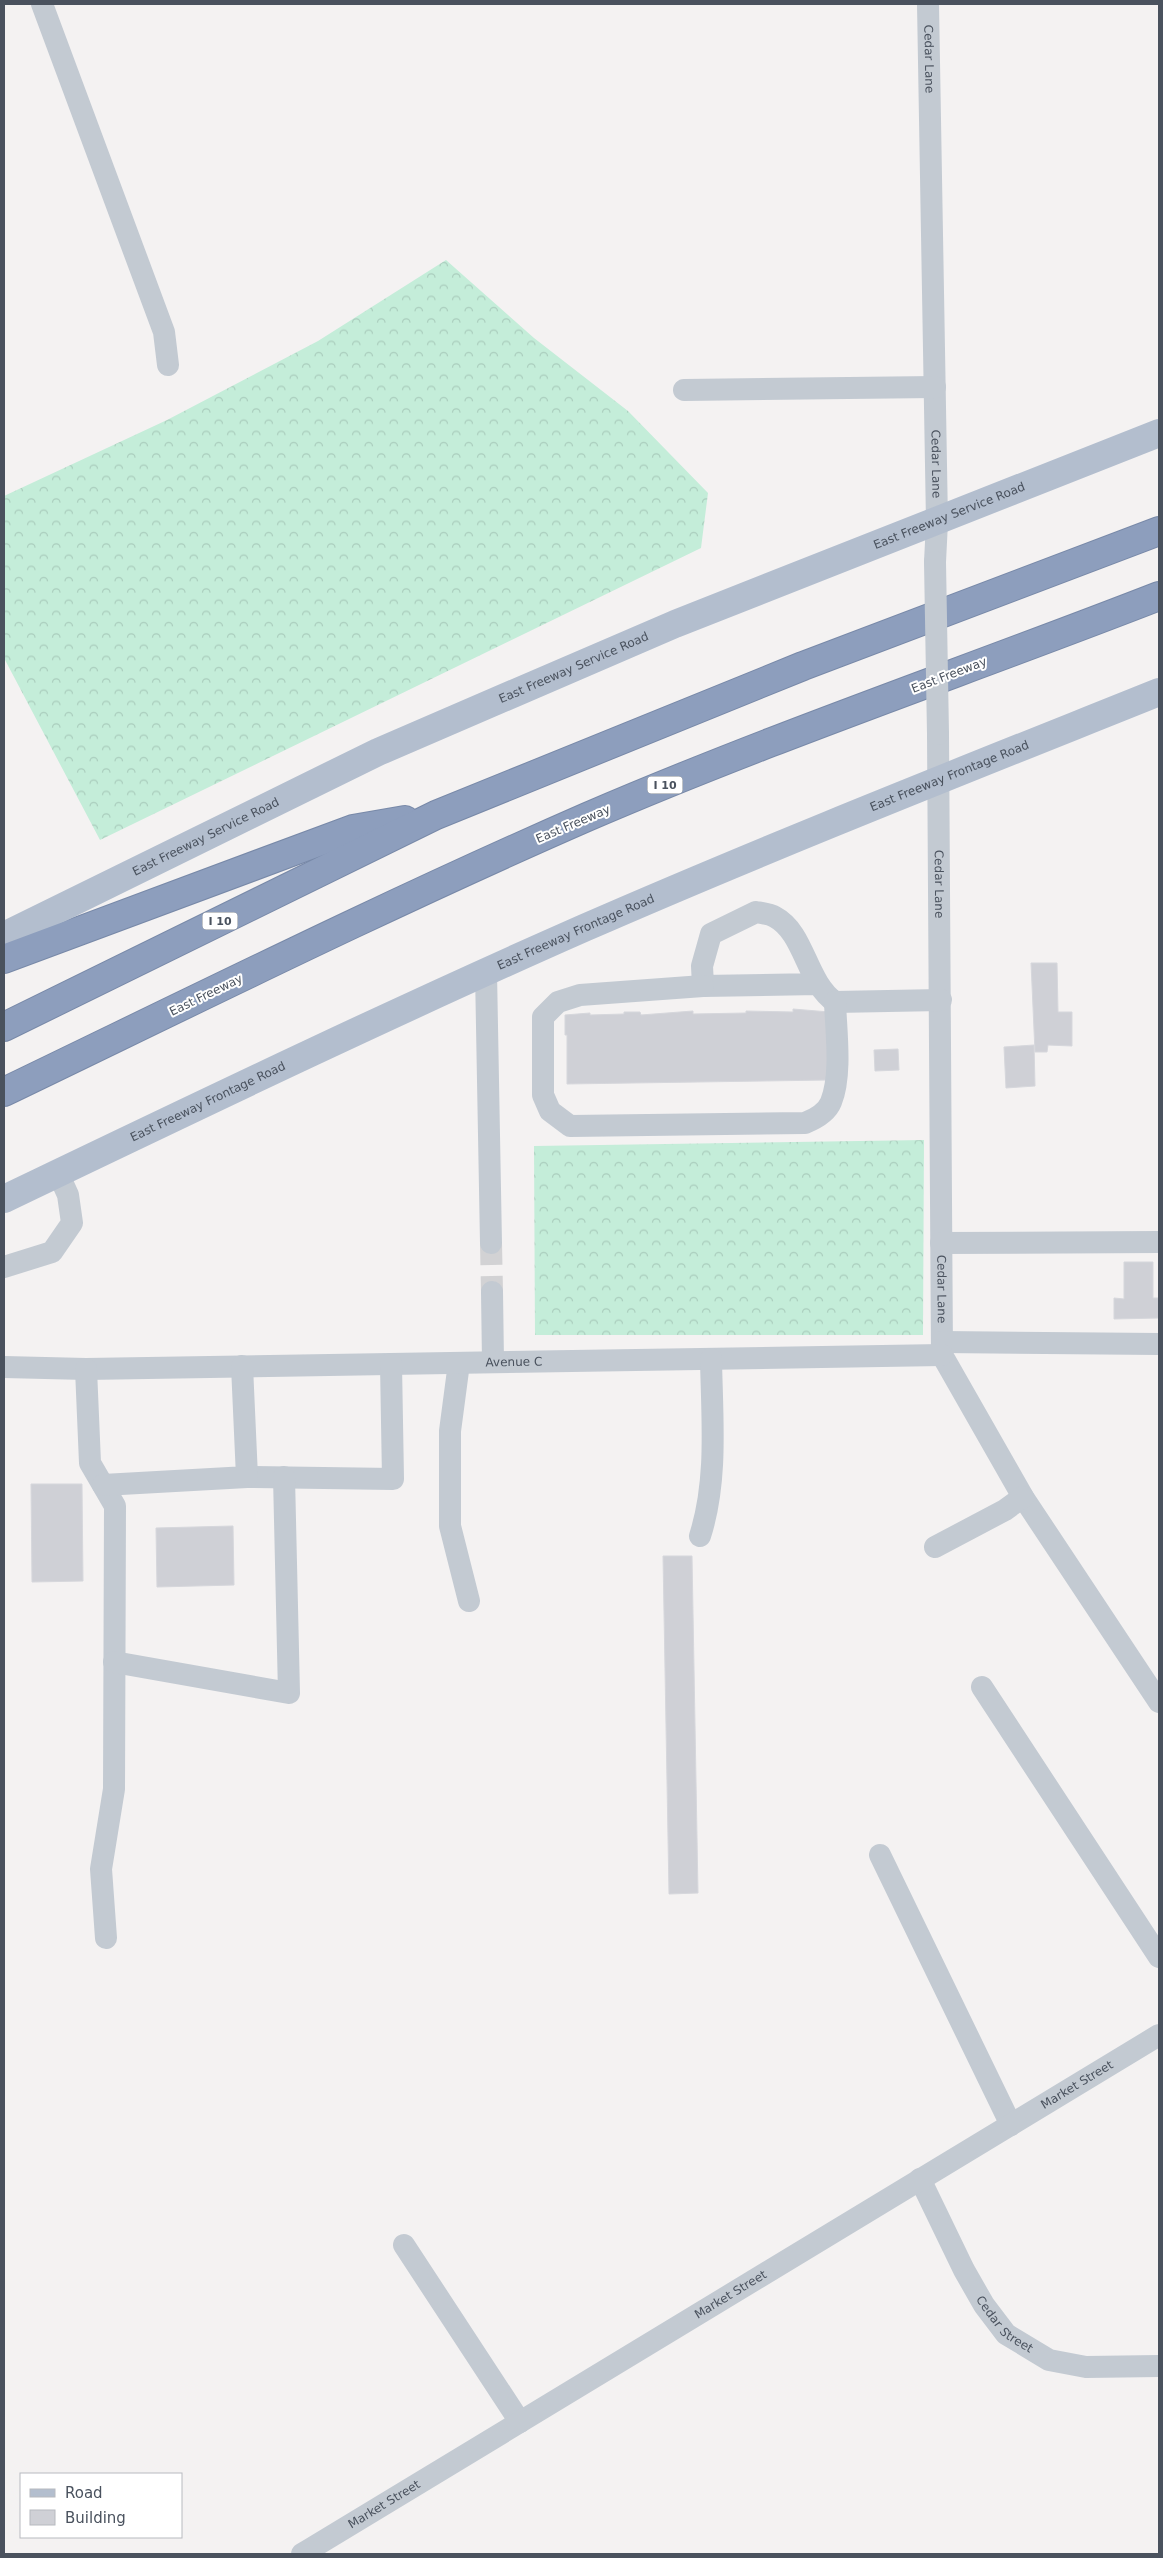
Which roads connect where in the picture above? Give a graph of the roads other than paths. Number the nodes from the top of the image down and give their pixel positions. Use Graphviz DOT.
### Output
graph roads {
  1 [pos="42,4"];
  2 [pos="928,4"];
  3 [pos="168,365"];
  4 [pos="934,387"];
  5 [pos="684,390"];
  6 [pos="1159,433"];
  7 [pos="937,522"];
  8 [pos="1159,531"];
  9 [pos="1159,596"];
  10 [pos="1159,692"];
  11 [pos="939,780"];
  12 [pos="436,815"];
  13 [pos="4,936"];
  14 [pos="4,959"];
  15 [pos="486,972"];
  16 [pos="818,984"];
  17 [pos="703,986"];
  18 [pos="941,1000"];
  19 [pos="836,1002"];
  20 [pos="184,1006"];
  21 [pos="4,1027"];
  22 [pos="4,1092"];
  23 [pos="4,1112"];
  24 [pos="58,1173"];
  25 [pos="4,1199"];
  26 [pos="1159,1242"];
  27 [pos="491,1243"];
  28 [pos="941,1243"];
  29 [pos="4,1268"];
  30 [pos="492,1292"];
  31 [pos="1159,1344"];
  32 [pos="942,1349"];
  33 [pos="711,1359"];
  34 [pos="493,1362"];
  35 [pos="459,1363"];
  36 [pos="391,1364"];
  37 [pos="242,1366"];
  38 [pos="4,1367"];
  39 [pos="86,1369"];
  40 [pos="247,1477"];
  41 [pos="284,1477"];
  42 [pos="103,1485"];
  43 [pos="1024,1497"];
  44 [pos="700,1536"];
  45 [pos="935,1547"];
  46 [pos="469,1601"];
  47 [pos="114,1662"];
  48 [pos="982,1687"];
  49 [pos="1159,1702"];
  50 [pos="880,1855"];
  51 [pos="106,1938"];
  52 [pos="1159,1956"];
  53 [pos="1159,2034"];
  54 [pos="1011,2125"];
  55 [pos="920,2180"];
  56 [pos="404,2245"];
  57 [pos="1159,2366"];
  58 [pos="520,2422"];
  59 [pos="302,2554"];
  1 -- 3 [label="street"];
  2 -- 4 [label="street, Cedar Lane"];
  4 -- 5 [label="street"];
  4 -- 7 [label="street, Cedar Lane"];
  6 -- 7 [label="main road, East Freeway Service Road"];
  7 -- 11 [label="street, Cedar Lane, bridge"];
  7 -- 13 [label="main road, East Freeway Service Road"];
  8 -- 12 [label="highway, I 10"];
  9 -- 20 [label="highway, East Freeway / I 10"];
  10 -- 11 [label="main road, East Freeway Frontage Road"];
  11 -- 15 [label="main road, East Freeway Frontage Road"];
  11 -- 18 [label="street, Cedar Lane"];
  12 -- 14 [label="highway"];
  12 -- 21 [label="highway, I 10"];
  15 -- 24 [label="main road, East Freeway Frontage Road"];
  15 -- 27 [label="street"];
  16 -- 17 [label="street"];
  16 -- 17 [label="street"];
  16 -- 19 [label="street"];
  17 -- 19 [label="street"];
  18 -- 19 [label="street"];
  18 -- 28 [label="street, Cedar Lane"];
  20 -- 22 [label="highway, East Freeway / I 10"];
  20 -- 23 [label="highway"];
  24 -- 25 [label="main road, East Freeway Frontage Road"];
  24 -- 29 [label="street"];
  26 -- 28 [label="street"];
  28 -- 32 [label="street, Cedar Lane"];
  30 -- 34 [label="street"];
  31 -- 32 [label="street, Avenue C"];
  32 -- 33 [label="street, Avenue C"];
  32 -- 43 [label="street, Cedar Lane"];
  33 -- 34 [label="street, Avenue C"];
  33 -- 44 [label="street"];
  34 -- 35 [label="street, Avenue C"];
  35 -- 36 [label="street, Avenue C"];
  35 -- 46 [label="street"];
  36 -- 37 [label="street, Avenue C"];
  36 -- 41 [label="street"];
  37 -- 39 [label="street, Avenue C"];
  37 -- 40 [label="street"];
  38 -- 39 [label="street, Avenue C"];
  39 -- 42 [label="street"];
  40 -- 41 [label="street"];
  40 -- 42 [label="street"];
  41 -- 47 [label="street"];
  42 -- 47 [label="street"];
  43 -- 45 [label="street"];
  43 -- 49 [label="street, Cedar Lane"];
  47 -- 51 [label="street"];
  48 -- 52 [label="street"];
  50 -- 54 [label="street"];
  53 -- 54 [label="street, Market Street"];
  54 -- 55 [label="street, Market Street"];
  55 -- 57 [label="street, Cedar Street"];
  55 -- 58 [label="street, Market Street"];
  56 -- 58 [label="street"];
  58 -- 59 [label="street, Market Street"];
}
